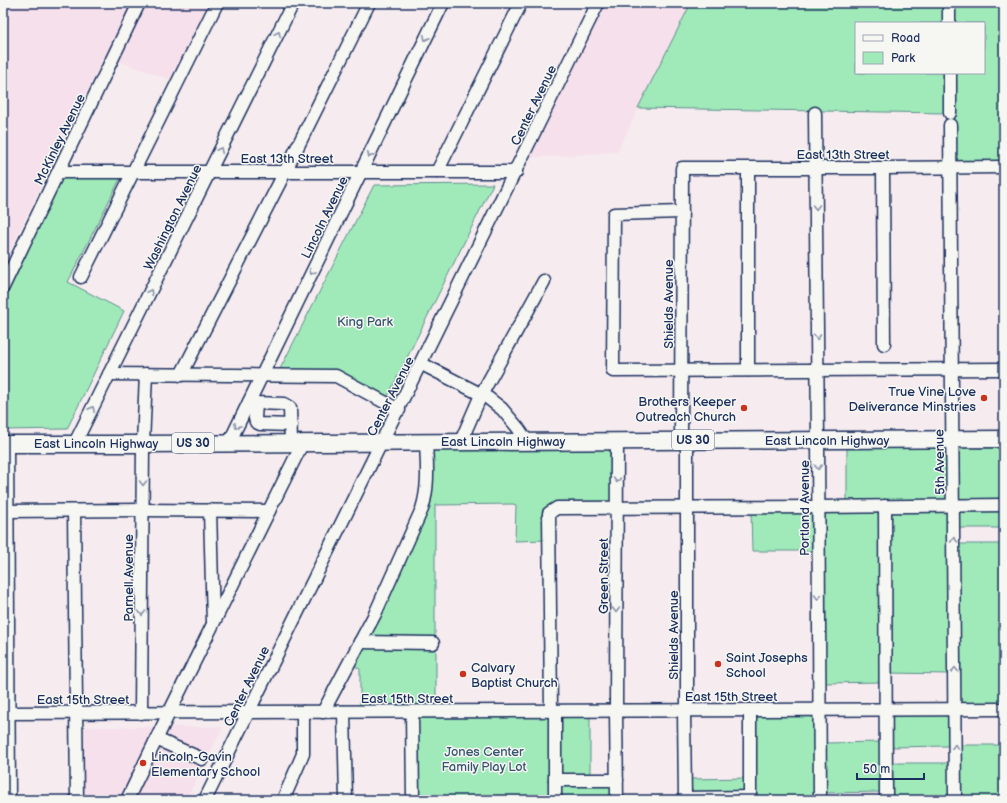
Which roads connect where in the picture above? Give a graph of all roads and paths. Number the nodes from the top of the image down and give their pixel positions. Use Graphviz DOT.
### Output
graph roads {
  1 [pos="139,3"];
  2 [pos="217,3"];
  3 [pos="293,3"];
  4 [pos="369,3"];
  5 [pos="443,3"];
  6 [pos="521,3"];
  7 [pos="598,3"];
  8 [pos="949,3"];
  9 [pos="949,22"];
  10 [pos="950,74"];
  11 [pos="815,113"];
  12 [pos="1004,167"];
  13 [pos="682,168"];
  14 [pos="815,168"];
  15 [pos="883,168"];
  16 [pos="950,168"];
  17 [pos="748,169"];
  18 [pos="59,172"];
  19 [pos="132,172"];
  20 [pos="210,172"];
  21 [pos="285,172"];
  22 [pos="361,172"];
  23 [pos="437,172"];
  24 [pos="516,172"];
  25 [pos="682,212"];
  26 [pos="81,277"];
  27 [pos="544,281"];
  28 [pos="3,287"];
  29 [pos="884,344"];
  30 [pos="422,364"];
  31 [pos="952,369"];
  32 [pos="1004,369"];
  33 [pos="748,370"];
  34 [pos="818,370"];
  35 [pos="681,371"];
  36 [pos="109,374"];
  37 [pos="146,374"];
  38 [pos="181,375"];
  39 [pos="262,375"];
  40 [pos="481,395"];
  41 [pos="252,402"];
  42 [pos="399,410"];
  43 [pos="290,425"];
  44 [pos="953,439"];
  45 [pos="1004,439"];
  46 [pos="684,440"];
  47 [pos="818,440"];
  48 [pos="461,441"];
  49 [pos="527,441"];
  50 [pos="617,441"];
  51 [pos="297,442"];
  52 [pos="382,442"];
  53 [pos="426,442"];
  54 [pos="229,443"];
  55 [pos="5,444"];
  56 [pos="75,444"];
  57 [pos="143,444"];
  58 [pos="953,505"];
  59 [pos="1004,505"];
  60 [pos="885,506"];
  61 [pos="818,507"];
  62 [pos="617,508"];
  63 [pos="687,508"];
  64 [pos="143,510"];
  65 [pos="210,510"];
  66 [pos="269,510"];
  67 [pos="5,511"];
  68 [pos="74,511"];
  69 [pos="213,625"];
  70 [pos="360,642"];
  71 [pos="433,643"];
  72 [pos="955,709"];
  73 [pos="1004,709"];
  74 [pos="750,710"];
  75 [pos="819,710"];
  76 [pos="886,710"];
  77 [pos="553,711"];
  78 [pos="616,711"];
  79 [pos="686,711"];
  80 [pos="249,712"];
  81 [pos="303,712"];
  82 [pos="323,712"];
  83 [pos="344,712"];
  84 [pos="412,712"];
  85 [pos="6,713"];
  86 [pos="76,713"];
  87 [pos="141,713"];
  88 [pos="169,713"];
  89 [pos="156,739"];
  90 [pos="202,759"];
  91 [pos="555,780"];
  92 [pos="616,780"];
  93 [pos="685,799"];
  94 [pos="750,799"];
  95 [pos="9,800"];
  96 [pos="77,800"];
  97 [pos="127,800"];
  98 [pos="205,800"];
  99 [pos="283,800"];
  100 [pos="346,800"];
  101 [pos="413,800"];
  102 [pos="556,800"];
  103 [pos="617,800"];
  104 [pos="820,800"];
  105 [pos="886,800"];
  106 [pos="956,800"];
  1 -- 18 [label="street, McKinley Avenue"];
  2 -- 19 [label="street"];
  20 -- 3 [label="street, Washington Avenue, one-way"];
  4 -- 21 [label="street"];
  5 -- 22 [label="street, Lincoln Avenue, one-way"];
  6 -- 23 [label="street"];
  7 -- 24 [label="street, Center Avenue"];
  8 -- 9 [label="street"];
  10 -- 16 [label="street, 5th Avenue"];
  11 -- 14 [label="street, Portland Avenue"];
  12 -- 16 [label="street, East 13th Street"];
  13 -- 17 [label="street, East 13th Street"];
  13 -- 25 [label="street, Shields Avenue"];
  14 -- 15 [label="street, East 13th Street"];
  14 -- 17 [label="street, East 13th Street"];
  14 -- 34 [label="street, Portland Avenue, one-way"];
  15 -- 16 [label="street, East 13th Street"];
  15 -- 29 [label="street"];
  16 -- 31 [label="street, 5th Avenue"];
  17 -- 33 [label="street"];
  18 -- 19 [label="street, East 13th Street"];
  18 -- 28 [label="street, McKinley Avenue"];
  19 -- 20 [label="street, East 13th Street"];
  19 -- 26 [label="street"];
  20 -- 21 [label="street, East 13th Street"];
  36 -- 20 [label="street, Washington Avenue, one-way"];
  21 -- 22 [label="street, East 13th Street"];
  21 -- 38 [label="street"];
  22 -- 23 [label="street, East 13th Street"];
  22 -- 39 [label="street, Lincoln Avenue, one-way"];
  23 -- 24 [label="street, East 13th Street"];
  24 -- 30 [label="street, Center Avenue"];
  25 -- 35 [label="street, Shields Avenue"];
  25 -- 35 [label="street"];
  27 -- 40 [label="street"];
  30 -- 40 [label="street"];
  30 -- 42 [label="street, Center Avenue"];
  31 -- 32 [label="street"];
  31 -- 34 [label="street"];
  31 -- 44 [label="street, 5th Avenue"];
  33 -- 34 [label="street"];
  33 -- 35 [label="street"];
  34 -- 47 [label="street, Portland Avenue"];
  35 -- 46 [label="street, Shields Avenue"];
  36 -- 37 [label="street"];
  56 -- 36 [label="street, Washington Avenue, one-way"];
  37 -- 38 [label="street"];
  37 -- 57 [label="street, Parnell Avenue"];
  38 -- 39 [label="street"];
  39 -- 41 [label="street, Lincoln Avenue"];
  39 -- 42 [label="street"];
  40 -- 48 [label="street"];
  40 -- 49 [label="street"];
  41 -- 43 [label="street"];
  41 -- 43 [label="street"];
  41 -- 54 [label="street, Lincoln Avenue, one-way"];
  42 -- 52 [label="street, Center Avenue"];
  43 -- 51 [label="street"];
  44 -- 45 [label="main road, East Lincoln Highway / US 30"];
  44 -- 47 [label="main road, East Lincoln Highway / US 30"];
  44 -- 58 [label="street, 5th Avenue"];
  46 -- 47 [label="main road, East Lincoln Highway / US 30"];
  46 -- 50 [label="main road, East Lincoln Highway / US 30"];
  46 -- 63 [label="street, Shields Avenue"];
  47 -- 61 [label="street, Portland Avenue, one-way"];
  48 -- 49 [label="main road, East Lincoln Highway / US 30"];
  48 -- 53 [label="main road, East Lincoln Highway / US 30"];
  49 -- 50 [label="main road, East Lincoln Highway / US 30"];
  50 -- 62 [label="street, Green Street, one-way"];
  51 -- 52 [label="main road, East Lincoln Highway / US 30"];
  51 -- 54 [label="main road, East Lincoln Highway / US 30"];
  51 -- 66 [label="street"];
  52 -- 53 [label="main road, East Lincoln Highway / US 30"];
  52 -- 80 [label="street, Center Avenue"];
  53 -- 70 [label="street"];
  54 -- 57 [label="main road, East Lincoln Highway / US 30"];
  55 -- 56 [label="main road, East Lincoln Highway / US 30"];
  55 -- 67 [label="street"];
  56 -- 57 [label="main road, East Lincoln Highway / US 30"];
  57 -- 64 [label="street, Parnell Avenue, one-way"];
  58 -- 59 [label="street"];
  58 -- 60 [label="street"];
  72 -- 58 [label="street, 5th Avenue, one-way"];
  60 -- 61 [label="street"];
  60 -- 76 [label="street"];
  61 -- 63 [label="street"];
  61 -- 75 [label="street, Portland Avenue, one-way"];
  62 -- 63 [label="street"];
  62 -- 77 [label="street"];
  62 -- 78 [label="street, Green Street, one-way"];
  63 -- 79 [label="street, Shields Avenue"];
  64 -- 65 [label="street"];
  64 -- 68 [label="street"];
  64 -- 87 [label="street, Parnell Avenue, one-way"];
  65 -- 66 [label="street"];
  65 -- 69 [label="street"];
  66 -- 69 [label="street"];
  67 -- 68 [label="street"];
  67 -- 85 [label="street"];
  68 -- 86 [label="street"];
  69 -- 88 [label="street"];
  70 -- 71 [label="street"];
  70 -- 82 [label="street"];
  72 -- 73 [label="street, East 15th Street"];
  72 -- 76 [label="street, East 15th Street"];
  106 -- 72 [label="street, 5th Avenue, one-way"];
  74 -- 75 [label="street, East 15th Street"];
  74 -- 79 [label="street, East 15th Street"];
  74 -- 94 [label="street"];
  75 -- 76 [label="street, East 15th Street"];
  75 -- 104 [label="street, Portland Avenue"];
  76 -- 105 [label="street"];
  77 -- 78 [label="street, East 15th Street"];
  77 -- 84 [label="street, East 15th Street"];
  77 -- 91 [label="street"];
  78 -- 79 [label="street, East 15th Street"];
  78 -- 92 [label="street, Green Street"];
  79 -- 93 [label="street, Shields Avenue"];
  80 -- 81 [label="street, East 15th Street"];
  80 -- 88 [label="street, East 15th Street"];
  80 -- 98 [label="street, Center Avenue"];
  81 -- 82 [label="street, East 15th Street"];
  81 -- 99 [label="street"];
  82 -- 83 [label="street, East 15th Street"];
  83 -- 84 [label="street, East 15th Street"];
  83 -- 100 [label="street"];
  84 -- 101 [label="street"];
  85 -- 86 [label="street, East 15th Street"];
  85 -- 95 [label="street"];
  86 -- 87 [label="street, East 15th Street"];
  86 -- 96 [label="street"];
  87 -- 88 [label="street, East 15th Street"];
  88 -- 89 [label="street"];
  89 -- 90 [label="street"];
  89 -- 97 [label="street"];
  91 -- 92 [label="street"];
  91 -- 102 [label="street"];
  92 -- 103 [label="street, Green Street"];
  93 -- 94 [label="street"];
}
